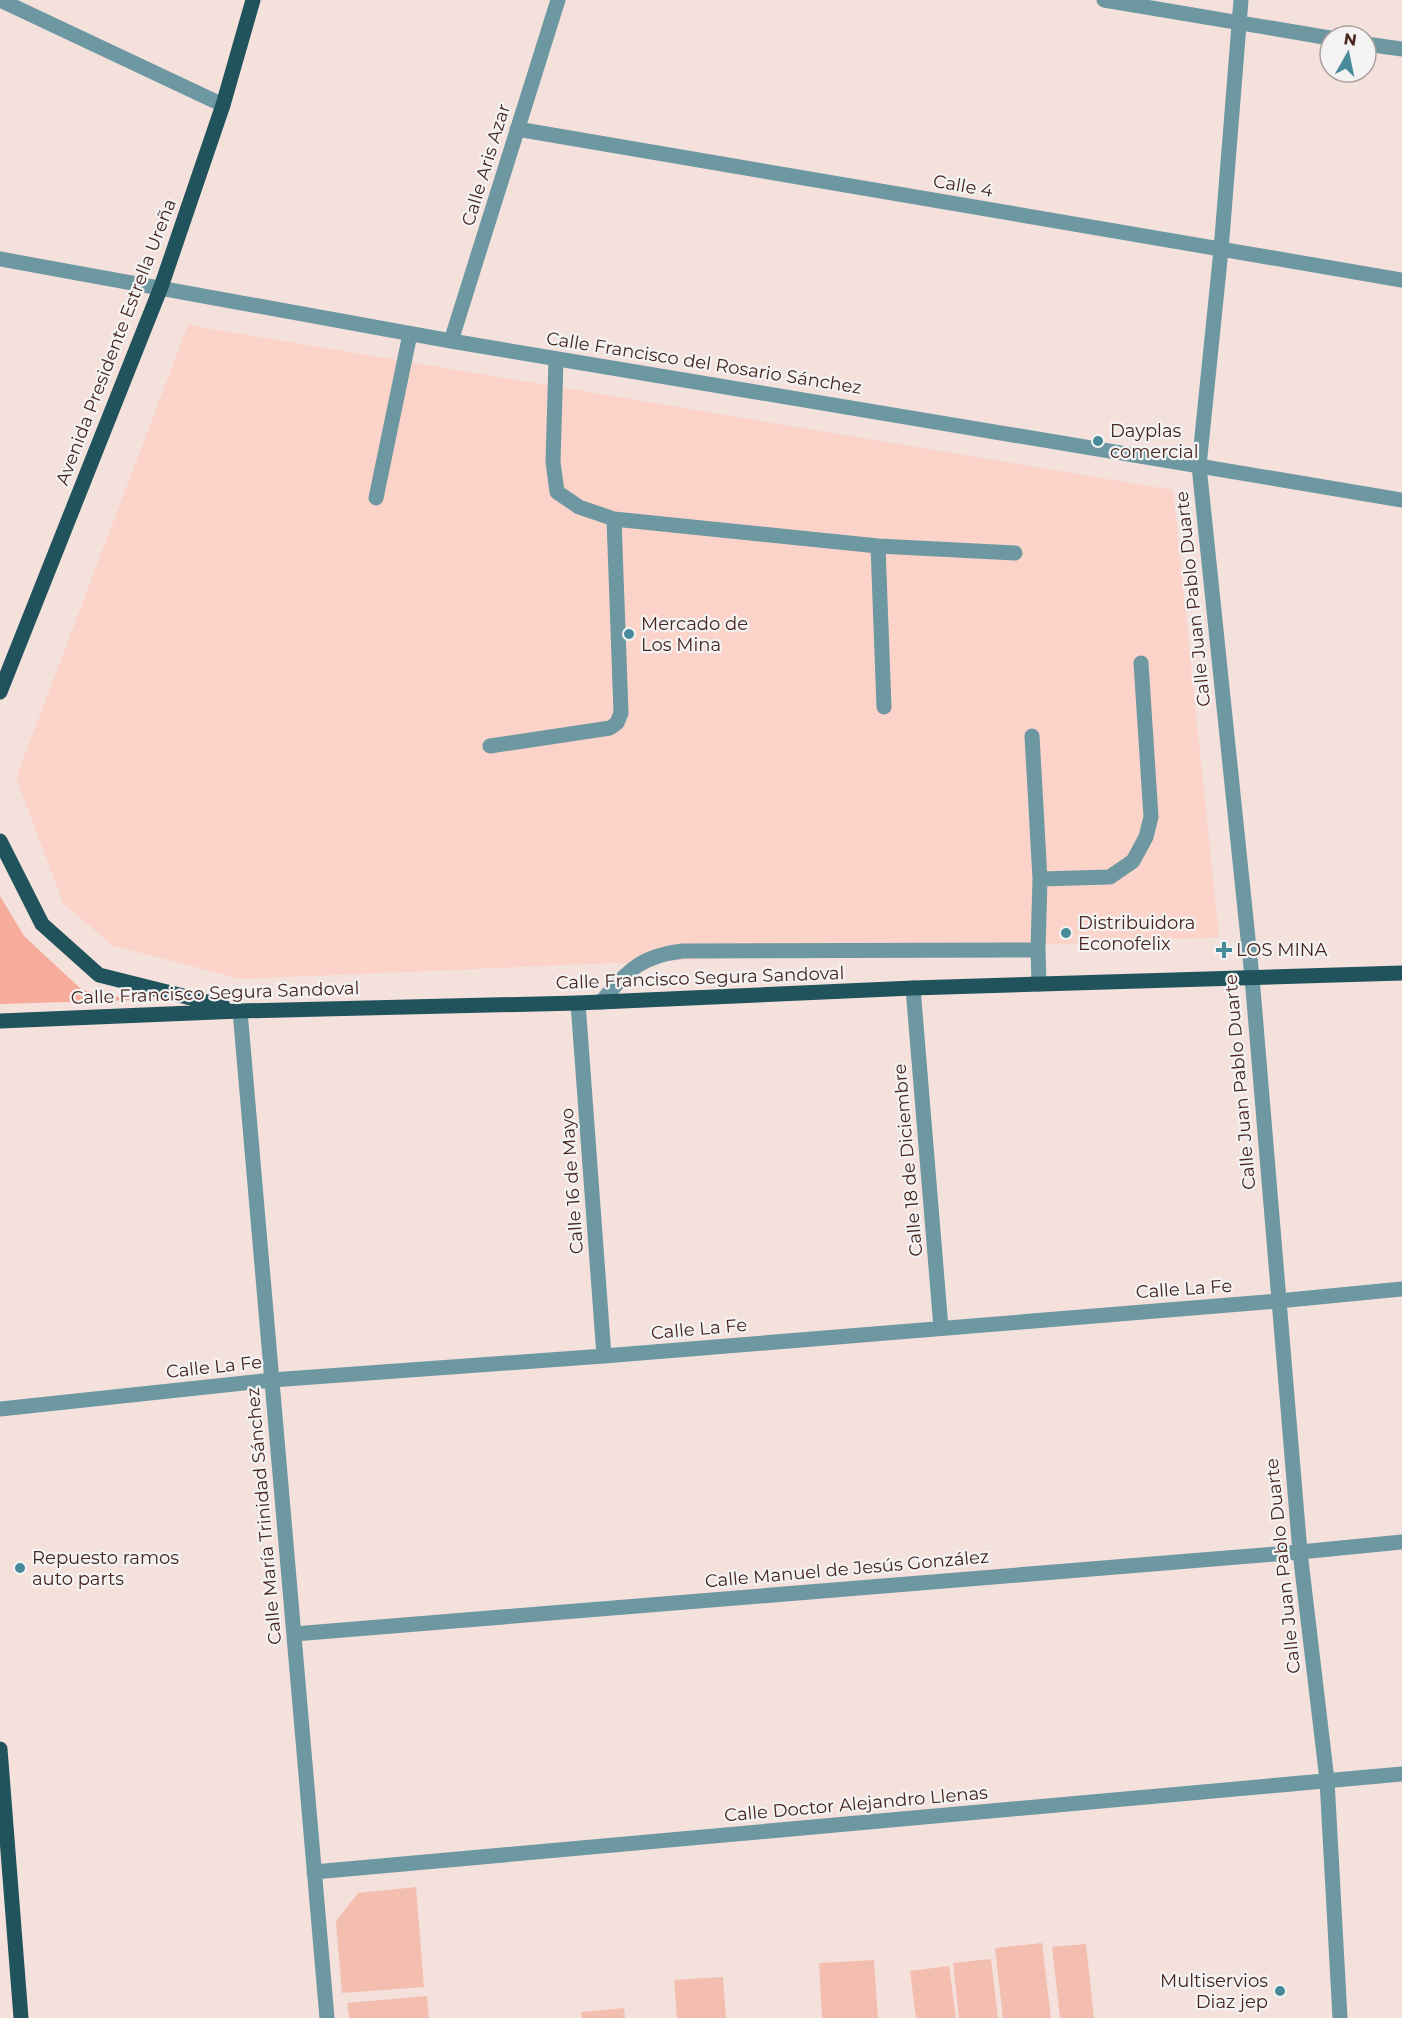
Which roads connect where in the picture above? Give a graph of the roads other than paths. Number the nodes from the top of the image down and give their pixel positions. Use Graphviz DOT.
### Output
graph roads {
  1 [pos="0,0"];
  2 [pos="254,0"];
  3 [pos="558,0"];
  4 [pos="1104,0"];
  5 [pos="1241,0"];
  6 [pos="1238,23"];
  7 [pos="1318,36"];
  8 [pos="1378,46"];
  9 [pos="1402,49"];
  10 [pos="223,105"];
  11 [pos="517,129"];
  12 [pos="1221,250"];
  13 [pos="0,259"];
  14 [pos="1402,280"];
  15 [pos="161,288"];
  16 [pos="410,334"];
  17 [pos="451,341"];
  18 [pos="556,359"];
  19 [pos="1199,466"];
  20 [pos="376,498"];
  21 [pos="1402,500"];
  22 [pos="614,519"];
  23 [pos="878,546"];
  24 [pos="1015,553"];
  25 [pos="1141,663"];
  26 [pos="0,692"];
  27 [pos="884,707"];
  28 [pos="1032,736"];
  29 [pos="490,746"];
  30 [pos="0,841"];
  31 [pos="1040,879"];
  32 [pos="1038,950"];
  33 [pos="1402,973"];
  34 [pos="1251,976"];
  35 [pos="1039,984"];
  36 [pos="913,988"];
  37 [pos="601,1002"];
  38 [pos="578,1003"];
  39 [pos="240,1011"];
  40 [pos="0,1021"];
  41 [pos="1402,1288"];
  42 [pos="1278,1301"];
  43 [pos="941,1328"];
  44 [pos="604,1356"];
  45 [pos="272,1380"];
  46 [pos="0,1409"];
  47 [pos="1402,1542"];
  48 [pos="1300,1552"];
  49 [pos="294,1634"];
  50 [pos="0,1749"];
  51 [pos="1402,1774"];
  52 [pos="1327,1780"];
  53 [pos="314,1872"];
  54 [pos="21,2018"];
  55 [pos="327,2018"];
  56 [pos="1340,2018"];
  1 -- 10 [label="street"];
  2 -- 10 [label="main road, Avenida Presidente Estrella Ureña"];
  3 -- 11 [label="street, Calle Aris Azar"];
  4 -- 6 [label="street"];
  5 -- 6 [label="street, Calle Juan Pablo Duarte"];
  6 -- 7 [label="street"];
  6 -- 12 [label="street, Calle Juan Pablo Duarte"];
  8 -- 9 [label="street"];
  10 -- 15 [label="main road, Avenida Presidente Estrella Ureña"];
  11 -- 12 [label="street, Calle 4"];
  11 -- 17 [label="street, Calle Aris Azar"];
  12 -- 14 [label="street, Calle 4"];
  12 -- 19 [label="street, Calle Juan Pablo Duarte"];
  13 -- 15 [label="street, Calle Francisco del Rosario Sánchez"];
  15 -- 16 [label="street, Calle Francisco del Rosario Sánchez"];
  15 -- 26 [label="main road, Avenida Presidente Estrella Ureña"];
  16 -- 17 [label="street, Calle Francisco del Rosario Sánchez"];
  16 -- 20 [label="street"];
  17 -- 18 [label="street, Calle Francisco del Rosario Sánchez"];
  18 -- 19 [label="street, Calle Francisco del Rosario Sánchez"];
  18 -- 22 [label="street"];
  19 -- 21 [label="street, Calle Francisco del Rosario Sánchez"];
  19 -- 34 [label="street, Calle Juan Pablo Duarte"];
  22 -- 23 [label="street"];
  22 -- 29 [label="street"];
  23 -- 24 [label="street"];
  23 -- 27 [label="street"];
  25 -- 31 [label="street"];
  28 -- 31 [label="street"];
  30 -- 39 [label="main road"];
  31 -- 32 [label="street"];
  32 -- 35 [label="street"];
  32 -- 37 [label="street"];
  33 -- 34 [label="main road, Calle Francisco Segura Sandoval"];
  34 -- 35 [label="main road, Calle Francisco Segura Sandoval"];
  34 -- 42 [label="street, Calle Juan Pablo Duarte"];
  35 -- 36 [label="main road, Calle Francisco Segura Sandoval"];
  36 -- 37 [label="main road, Calle Francisco Segura Sandoval"];
  36 -- 43 [label="street, Calle 18 de Diciembre"];
  37 -- 38 [label="main road, Calle Francisco Segura Sandoval"];
  38 -- 39 [label="main road, Calle Francisco Segura Sandoval"];
  38 -- 44 [label="street, Calle 16 de Mayo"];
  39 -- 40 [label="main road, Calle Francisco Segura Sandoval"];
  39 -- 45 [label="street, Calle María Trinidad Sánchez"];
  41 -- 42 [label="street, Calle La Fe"];
  42 -- 43 [label="street, Calle La Fe"];
  42 -- 48 [label="street, Calle Juan Pablo Duarte"];
  43 -- 44 [label="street, Calle La Fe"];
  44 -- 45 [label="street, Calle La Fe"];
  45 -- 46 [label="street, Calle La Fe"];
  45 -- 49 [label="street, Calle María Trinidad Sánchez"];
  47 -- 48 [label="street, Calle Manuel de Jesús González"];
  48 -- 49 [label="street, Calle Manuel de Jesús González"];
  48 -- 52 [label="street, Calle Juan Pablo Duarte"];
  49 -- 53 [label="street, Calle María Trinidad Sánchez"];
  50 -- 54 [label="main road"];
  51 -- 52 [label="street, Calle Doctor Alejandro Llenas"];
  52 -- 53 [label="street, Calle Doctor Alejandro Llenas"];
  52 -- 56 [label="street, Calle Juan Pablo Duarte"];
  53 -- 55 [label="street, Calle María Trinidad Sánchez"];
}
